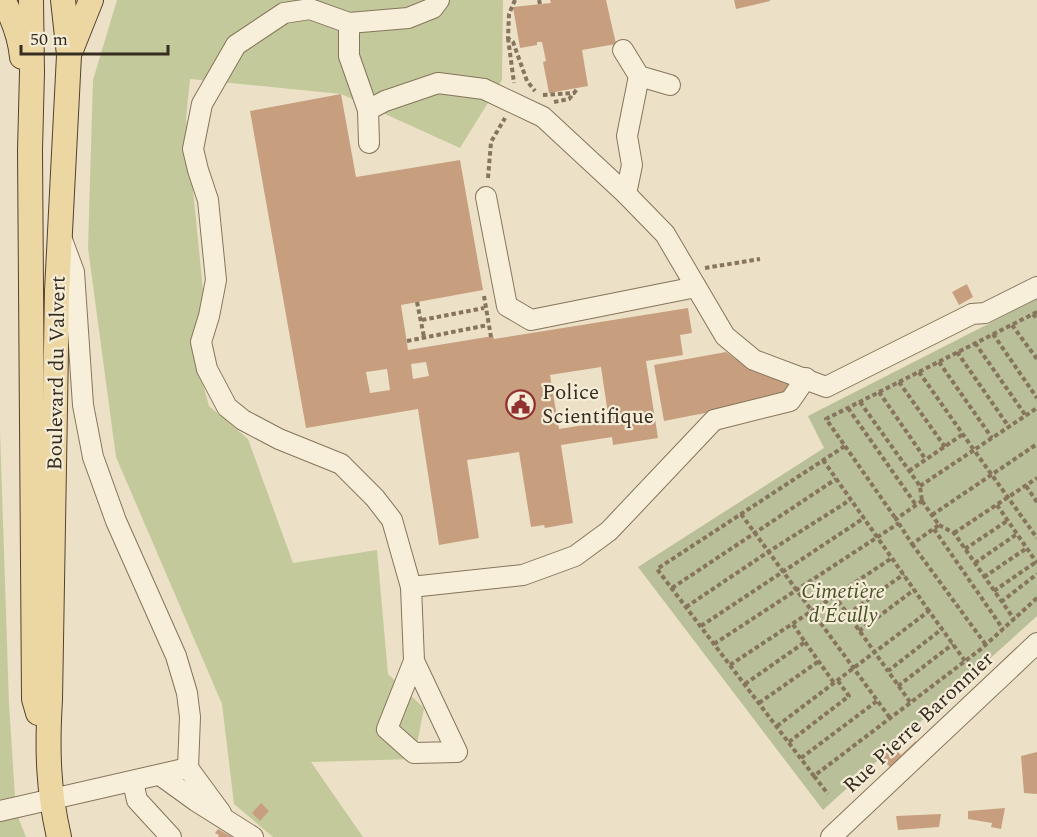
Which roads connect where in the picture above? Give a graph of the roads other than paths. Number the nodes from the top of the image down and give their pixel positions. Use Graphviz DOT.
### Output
graph roads {
  1 [pos="3,0"];
  2 [pos="31,0"];
  3 [pos="63,0"];
  4 [pos="91,0"];
  5 [pos="439,0"];
  6 [pos="349,23"];
  7 [pos="623,50"];
  8 [pos="69,55"];
  9 [pos="639,76"];
  10 [pos="670,85"];
  11 [pos="368,110"];
  12 [pos="369,142"];
  13 [pos="30,150"];
  14 [pos="626,194"];
  15 [pos="486,197"];
  16 [pos="58,229"];
  17 [pos="696,287"];
  18 [pos="1037,287"];
  19 [pos="31,331"];
  20 [pos="56,366"];
  21 [pos="806,378"];
  22 [pos="82,405"];
  23 [pos="411,587"];
  24 [pos="1037,643"];
  25 [pos="414,662"];
  26 [pos="47,747"];
  27 [pos="188,768"];
  28 [pos="160,774"];
  29 [pos="133,782"];
  30 [pos="52,798"];
  31 [pos="0,811"];
  32 [pos="226,820"];
  33 [pos="59,837"];
  34 [pos="171,837"];
  35 [pos="253,837"];
  36 [pos="831,837"];
  1 -- 13 [label="main road"];
  2 -- 13 [label="main road, Boulevard du Valvert"];
  3 -- 8 [label="main road, Boulevard du Valvert"];
  4 -- 8 [label="main road"];
  5 -- 6 [label="street"];
  6 -- 11 [label="street"];
  6 -- 23 [label="street"];
  7 -- 9 [label="street"];
  8 -- 16 [label="main road, Boulevard du Valvert"];
  9 -- 10 [label="street"];
  9 -- 14 [label="street"];
  11 -- 12 [label="street"];
  11 -- 14 [label="street"];
  13 -- 19 [label="main road, Boulevard du Valvert"];
  14 -- 17 [label="street"];
  15 -- 17 [label="street"];
  16 -- 20 [label="main road, Boulevard du Valvert"];
  16 -- 22 [label="street"];
  17 -- 21 [label="street"];
  18 -- 21 [label="street"];
  19 -- 20 [label="street"];
  19 -- 26 [label="main road, Boulevard du Valvert"];
  20 -- 22 [label="street"];
  20 -- 26 [label="main road, Boulevard du Valvert"];
  21 -- 23 [label="street"];
  22 -- 27 [label="street"];
  23 -- 25 [label="street"];
  24 -- 36 [label="street, Rue Pierre Baronnier"];
  25 -- 25 [label="street"];
  26 -- 30 [label="main road, Boulevard du Valvert"];
  27 -- 28 [label="street"];
  27 -- 32 [label="street"];
  28 -- 29 [label="street"];
  28 -- 32 [label="street"];
  29 -- 30 [label="street"];
  29 -- 34 [label="street"];
  30 -- 31 [label="street"];
  30 -- 33 [label="main road, Boulevard du Valvert"];
  32 -- 35 [label="street"];
}
